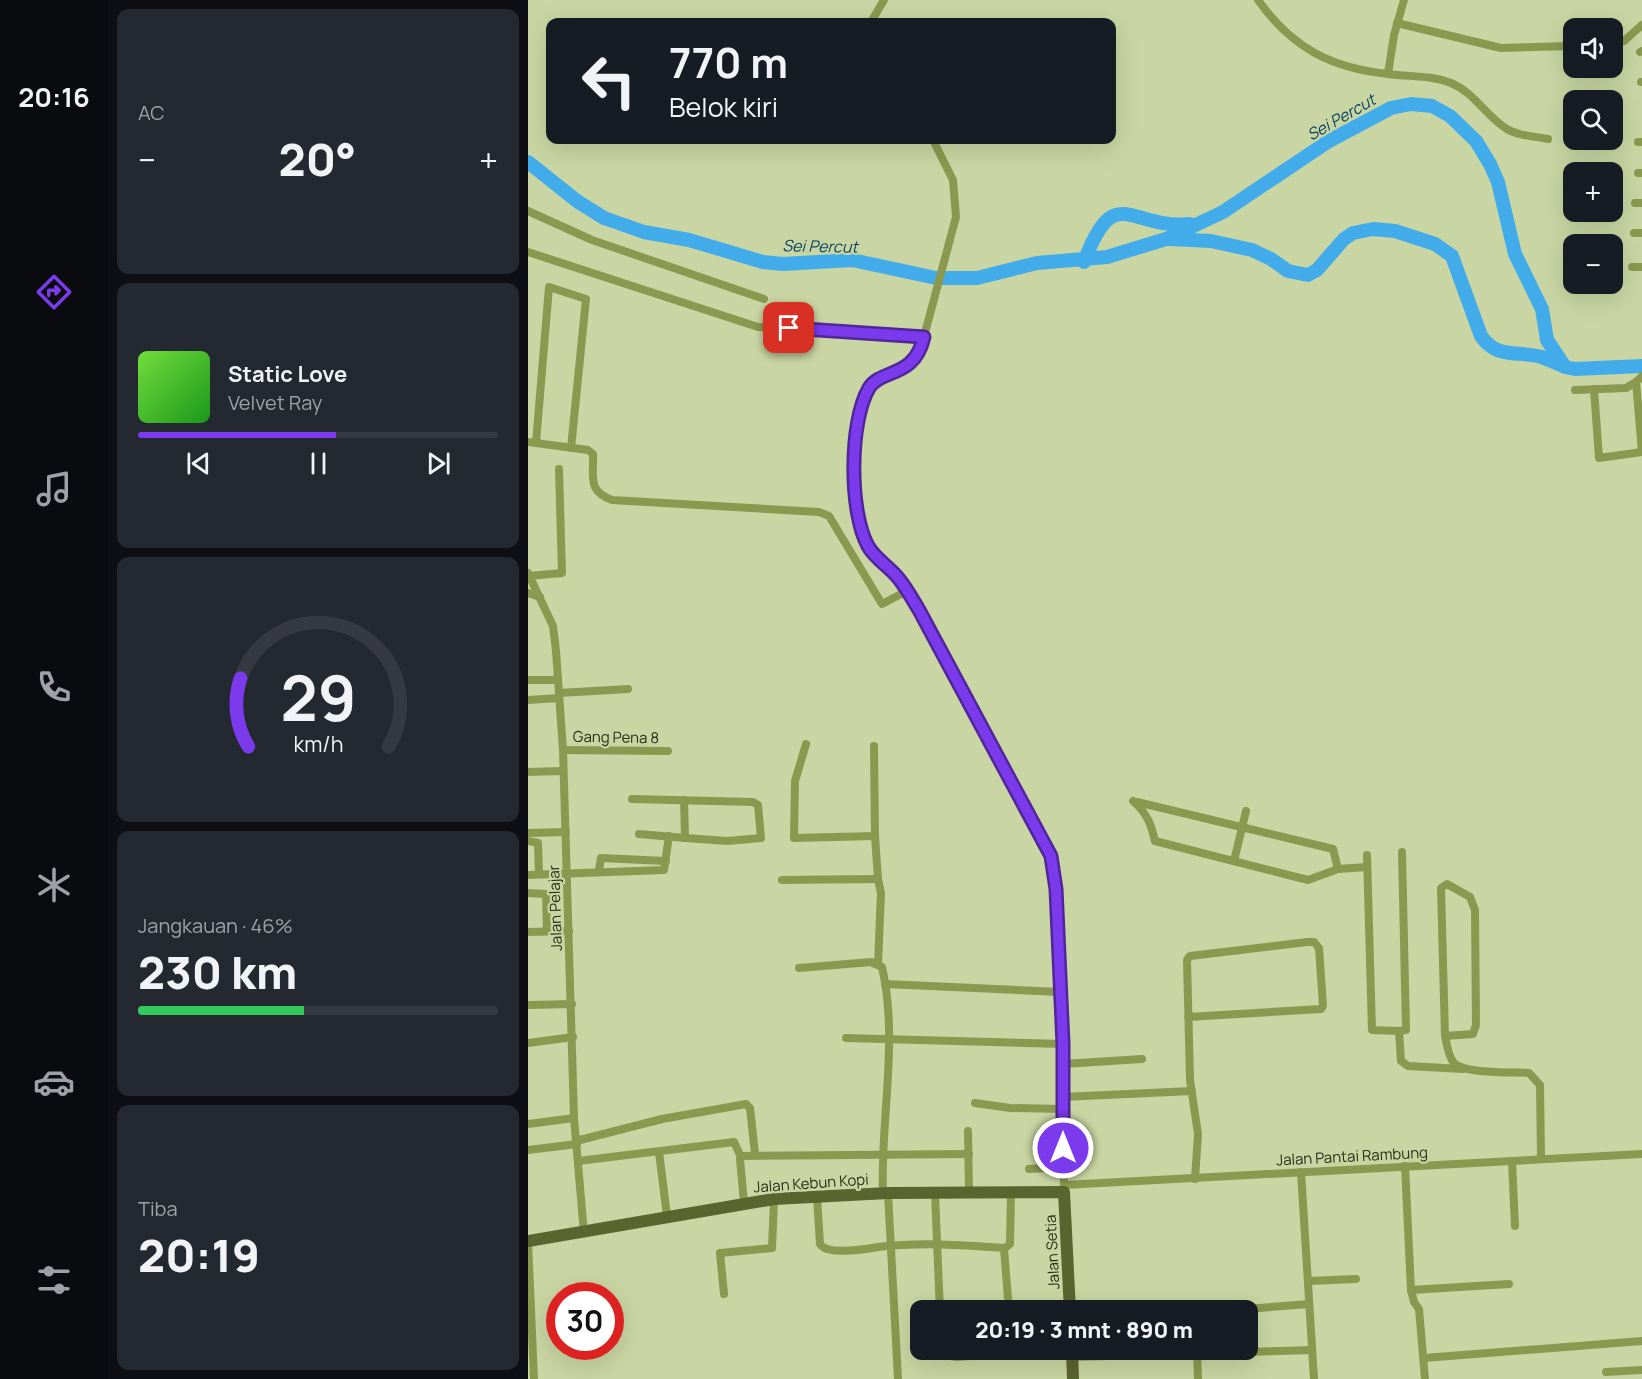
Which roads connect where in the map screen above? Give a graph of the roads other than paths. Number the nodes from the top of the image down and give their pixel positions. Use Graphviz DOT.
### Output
graph roads {
  1 [pos="884,0"];
  2 [pos="1258,0"];
  3 [pos="1404,0"];
  4 [pos="873,18"];
  5 [pos="1397,23"];
  6 [pos="1642,25"];
  7 [pos="1623,41"];
  8 [pos="1563,46"];
  9 [pos="1388,74"];
  10 [pos="1548,139"];
  11 [pos="935,144"];
  12 [pos="528,212"];
  13 [pos="528,252"];
  14 [pos="764,299"];
  15 [pos="924,337"];
  16 [pos="1639,379"];
  17 [pos="1594,389"];
  18 [pos="1575,390"];
  19 [pos="532,443"];
  20 [pos="571,448"];
  21 [pos="1642,452"];
  22 [pos="559,469"];
  23 [pos="529,574"];
  24 [pos="907,591"];
  25 [pos="528,593"];
  26 [pos="540,597"];
  27 [pos="528,680"];
  28 [pos="558,680"];
  29 [pos="628,689"];
  30 [pos="559,696"];
  31 [pos="528,700"];
  32 [pos="806,744"];
  33 [pos="874,746"];
  34 [pos="563,750"];
  35 [pos="668,751"];
  36 [pos="563,771"];
  37 [pos="528,772"];
  38 [pos="632,799"];
  39 [pos="684,800"];
  40 [pos="1246,811"];
  41 [pos="1242,827"];
  42 [pos="566,832"];
  43 [pos="528,833"];
  44 [pos="639,834"];
  45 [pos="669,836"];
  46 [pos="875,836"];
  47 [pos="685,838"];
  48 [pos="528,841"];
  49 [pos="1402,852"];
  50 [pos="1367,855"];
  51 [pos="1234,861"];
  52 [pos="1367,867"];
  53 [pos="1338,869"];
  54 [pos="568,873"];
  55 [pos="539,874"];
  56 [pos="528,875"];
  57 [pos="878,879"];
  58 [pos="782,880"];
  59 [pos="528,894"];
  60 [pos="547,931"];
  61 [pos="569,931"];
  62 [pos="528,932"];
  63 [pos="878,964"];
  64 [pos="798,968"];
  65 [pos="885,984"];
  66 [pos="1060,992"];
  67 [pos="572,1004"];
  68 [pos="528,1005"];
  69 [pos="1188,1017"];
  70 [pos="1399,1031"];
  71 [pos="1445,1036"];
  72 [pos="573,1037"];
  73 [pos="846,1038"];
  74 [pos="890,1039"];
  75 [pos="528,1043"];
  76 [pos="1063,1044"];
  77 [pos="1142,1059"];
  78 [pos="1063,1064"];
  79 [pos="1464,1069"];
  80 [pos="1191,1091"];
  81 [pos="1063,1097"];
  82 [pos="975,1103"];
  83 [pos="1063,1108"];
  84 [pos="574,1118"];
  85 [pos="528,1124"];
  86 [pos="968,1131"];
  87 [pos="576,1143"];
  88 [pos="528,1150"];
  89 [pos="659,1152"];
  90 [pos="881,1152"];
  91 [pos="755,1154"];
  92 [pos="969,1154"];
  93 [pos="1642,1154"];
  94 [pos="741,1157"];
  95 [pos="1541,1159"];
  96 [pos="578,1161"];
  97 [pos="1512,1161"];
  98 [pos="1405,1166"];
  99 [pos="1063,1167"];
  100 [pos="1029,1169"];
  101 [pos="1301,1172"];
  102 [pos="1196,1179"];
  103 [pos="1064,1188"];
  104 [pos="969,1192"];
  105 [pos="886,1193"];
  106 [pos="1011,1193"];
  107 [pos="935,1194"];
  108 [pos="817,1197"];
  109 [pos="774,1198"];
  110 [pos="744,1203"];
  111 [pos="667,1216"];
  112 [pos="1515,1226"];
  113 [pos="584,1233"];
  114 [pos="528,1241"];
  115 [pos="936,1244"];
  116 [pos="893,1246"];
  117 [pos="1004,1248"];
  118 [pos="1356,1279"];
  119 [pos="1308,1281"];
  120 [pos="1509,1284"];
  121 [pos="1411,1290"];
  122 [pos="724,1294"];
  123 [pos="939,1300"];
  124 [pos="1008,1300"];
  125 [pos="1069,1300"];
  126 [pos="1309,1304"];
  127 [pos="1258,1308"];
  128 [pos="1642,1341"];
  129 [pos="1258,1350"];
  130 [pos="1312,1350"];
  131 [pos="1424,1358"];
  132 [pos="1072,1360"];
  133 [pos="1197,1360"];
  134 [pos="1642,1370"];
  135 [pos="1606,1372"];
  136 [pos="534,1379"];
  137 [pos="898,1379"];
  138 [pos="1073,1379"];
  139 [pos="1198,1379"];
  140 [pos="1314,1379"];
  141 [pos="1425,1379"];
  1 -- 4 [label="street"];
  2 -- 9 [label="street"];
  3 -- 5 [label="street"];
  5 -- 8 [label="street"];
  5 -- 9 [label="street"];
  6 -- 7 [label="street"];
  9 -- 10 [label="street"];
  11 -- 15 [label="street"];
  12 -- 14 [label="street"];
  13 -- 15 [label="street"];
  15 -- 24 [label="street"];
  16 -- 17 [label="street"];
  16 -- 21 [label="street"];
  17 -- 18 [label="street"];
  17 -- 21 [label="street"];
  19 -- 20 [label="street"];
  19 -- 20 [label="street"];
  20 -- 24 [label="street"];
  22 -- 23 [label="street"];
  23 -- 26 [label="street, Jalan Pelajar"];
  24 -- 66 [label="street"];
  25 -- 26 [label="street"];
  26 -- 28 [label="street, Jalan Pelajar"];
  27 -- 28 [label="street"];
  28 -- 30 [label="street, Jalan Pelajar"];
  29 -- 30 [label="street"];
  30 -- 31 [label="street"];
  30 -- 34 [label="street, Jalan Pelajar"];
  32 -- 46 [label="street"];
  33 -- 46 [label="street"];
  34 -- 35 [label="street, Gang Pena 8"];
  34 -- 36 [label="street, Jalan Pelajar"];
  36 -- 37 [label="street"];
  36 -- 42 [label="street, Jalan Pelajar"];
  38 -- 39 [label="street"];
  39 -- 47 [label="street"];
  39 -- 47 [label="street"];
  40 -- 41 [label="street"];
  41 -- 51 [label="street"];
  41 -- 51 [label="street"];
  41 -- 53 [label="street"];
  42 -- 43 [label="street"];
  42 -- 54 [label="street, Jalan Pelajar"];
  44 -- 45 [label="street"];
  45 -- 47 [label="street"];
  45 -- 54 [label="street"];
  46 -- 57 [label="street"];
  48 -- 55 [label="street"];
  49 -- 70 [label="street"];
  50 -- 52 [label="street"];
  51 -- 53 [label="street"];
  52 -- 53 [label="street"];
  52 -- 70 [label="street"];
  54 -- 55 [label="street"];
  54 -- 61 [label="street, Jalan Pelajar"];
  55 -- 56 [label="street"];
  57 -- 58 [label="street"];
  57 -- 63 [label="street"];
  59 -- 60 [label="street"];
  60 -- 61 [label="street"];
  60 -- 62 [label="street"];
  61 -- 67 [label="street, Jalan Pelajar"];
  63 -- 64 [label="street"];
  63 -- 65 [label="street"];
  65 -- 66 [label="street"];
  65 -- 74 [label="street"];
  66 -- 76 [label="street"];
  67 -- 68 [label="street"];
  67 -- 72 [label="street, Jalan Pelajar"];
  69 -- 69 [label="street"];
  69 -- 80 [label="street"];
  70 -- 79 [label="street"];
  71 -- 71 [label="street"];
  71 -- 79 [label="street"];
  72 -- 75 [label="street"];
  72 -- 84 [label="street, Jalan Pelajar"];
  73 -- 74 [label="street"];
  74 -- 76 [label="street"];
  74 -- 90 [label="street"];
  76 -- 78 [label="street"];
  77 -- 78 [label="street"];
  78 -- 81 [label="street"];
  79 -- 95 [label="street"];
  80 -- 81 [label="street"];
  80 -- 102 [label="street"];
  81 -- 83 [label="street"];
  82 -- 83 [label="street"];
  83 -- 99 [label="street"];
  84 -- 85 [label="street"];
  84 -- 87 [label="street, Jalan Pelajar"];
  86 -- 92 [label="street"];
  87 -- 88 [label="street"];
  87 -- 91 [label="street"];
  87 -- 96 [label="street, Jalan Pelajar"];
  89 -- 94 [label="street"];
  89 -- 96 [label="street"];
  89 -- 111 [label="street"];
  90 -- 91 [label="street"];
  90 -- 92 [label="street"];
  90 -- 105 [label="street"];
  91 -- 94 [label="street"];
  92 -- 104 [label="street"];
  93 -- 95 [label="street, Jalan Pantai Rambung"];
  94 -- 110 [label="street"];
  95 -- 97 [label="street, Jalan Pantai Rambung"];
  96 -- 113 [label="street, Jalan Pelajar"];
  97 -- 98 [label="street, Jalan Pantai Rambung"];
  97 -- 112 [label="street"];
  98 -- 101 [label="street, Jalan Pantai Rambung"];
  98 -- 121 [label="street"];
  99 -- 100 [label="street"];
  99 -- 103 [label="street"];
  101 -- 102 [label="street, Jalan Pantai Rambung"];
  101 -- 119 [label="street"];
  102 -- 103 [label="street, Jalan Pantai Rambung"];
  103 -- 106 [label="main road, Jalan Kebun Kopi"];
  103 -- 125 [label="main road, Jalan Setia"];
  104 -- 106 [label="main road, Jalan Kebun Kopi"];
  104 -- 107 [label="main road, Jalan Kebun Kopi"];
  105 -- 107 [label="main road, Jalan Kebun Kopi"];
  105 -- 108 [label="main road, Jalan Kebun Kopi"];
  105 -- 116 [label="street"];
  106 -- 117 [label="street"];
  107 -- 115 [label="street"];
  108 -- 109 [label="main road, Jalan Kebun Kopi"];
  108 -- 116 [label="street"];
  109 -- 110 [label="main road, Jalan Kebun Kopi"];
  109 -- 122 [label="street"];
  110 -- 111 [label="main road, Jalan Kebun Kopi"];
  111 -- 113 [label="main road, Jalan Kebun Kopi"];
  113 -- 114 [label="main road, Jalan Kebun Kopi"];
  114 -- 136 [label="street"];
  115 -- 116 [label="street"];
  115 -- 117 [label="street"];
  115 -- 123 [label="street"];
  116 -- 137 [label="street"];
  117 -- 124 [label="street"];
  118 -- 119 [label="street"];
  119 -- 126 [label="street"];
  120 -- 121 [label="street"];
  121 -- 131 [label="street"];
  126 -- 127 [label="street"];
  126 -- 130 [label="street"];
  128 -- 131 [label="street"];
  129 -- 130 [label="street"];
  130 -- 140 [label="street"];
  131 -- 141 [label="street"];
  132 -- 138 [label="main road"];
  133 -- 139 [label="street"];
  134 -- 135 [label="street"];
}
